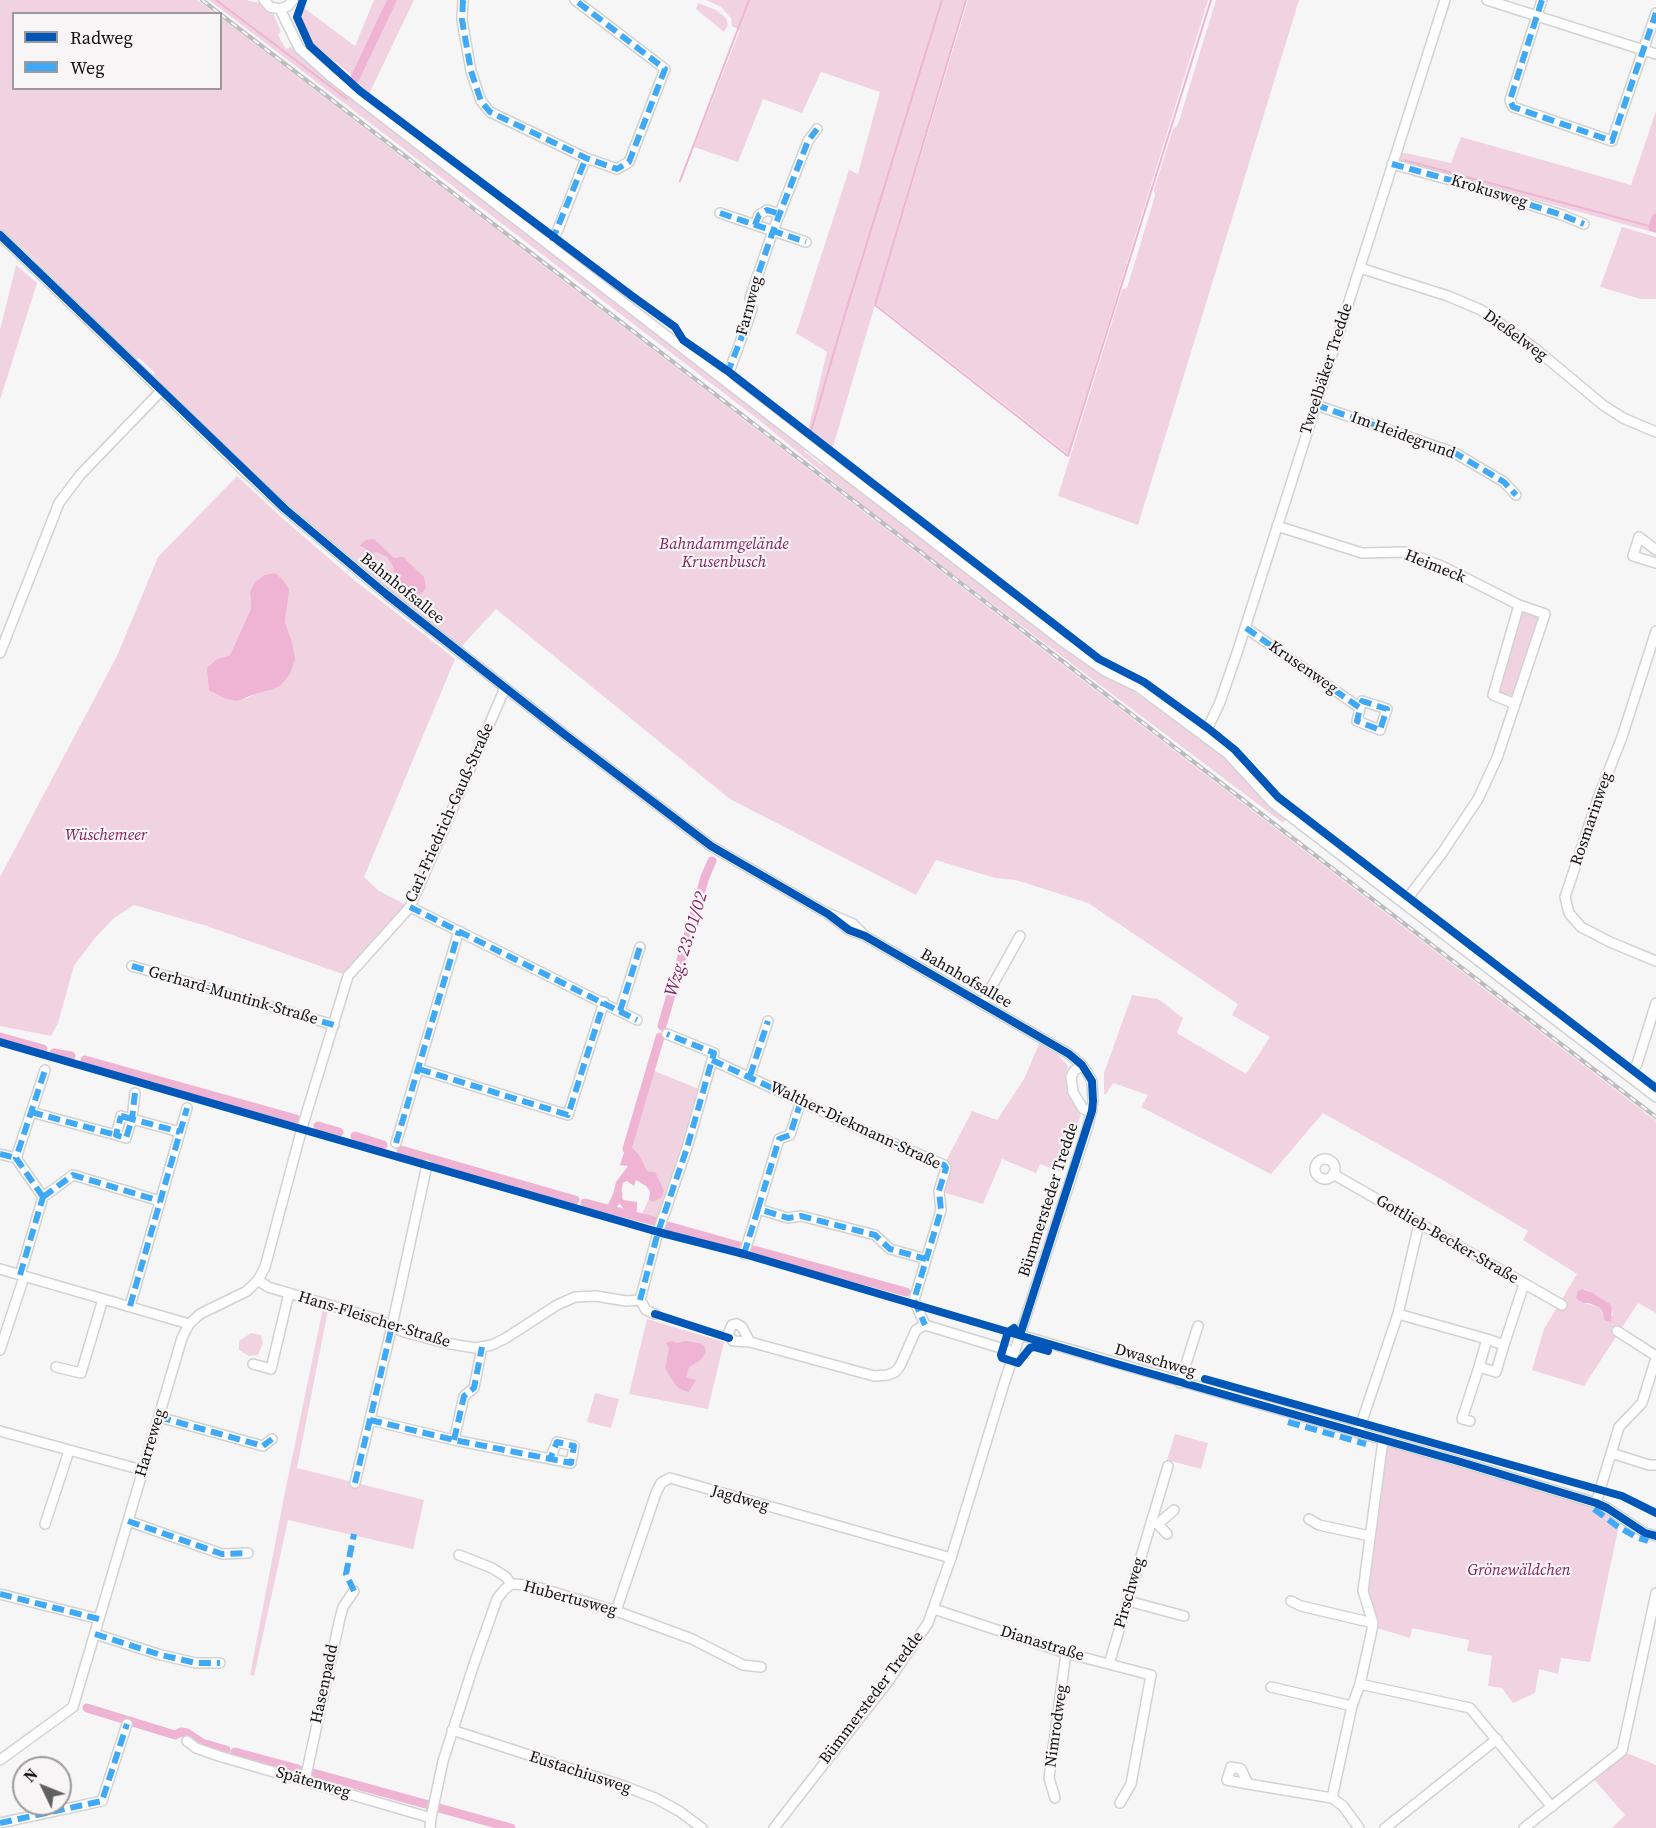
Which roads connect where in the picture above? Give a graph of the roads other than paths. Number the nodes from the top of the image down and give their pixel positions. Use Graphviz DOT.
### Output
graph roads {
  1 [pos="264,0"];
  2 [pos="293,0"];
  3 [pos="463,0"];
  4 [pos="575,0"];
  5 [pos="1445,0"];
  6 [pos="1487,0"];
  7 [pos="1542,0"];
  8 [pos="280,9"];
  9 [pos="1656,14"];
  10 [pos="1537,16"];
  11 [pos="1644,50"];
  12 [pos="1656,54"];
  13 [pos="817,129"];
  14 [pos="586,158"];
  15 [pos="1392,164"];
  16 [pos="720,213"];
  17 [pos="780,214"];
  18 [pos="1584,224"];
  19 [pos="756,225"];
  20 [pos="773,231"];
  21 [pos="0,235"];
  22 [pos="806,242"];
  23 [pos="549,244"];
  24 [pos="1360,268"];
  25 [pos="724,379"];
  26 [pos="161,391"];
  27 [pos="1316,405"];
  28 [pos="1656,432"];
  29 [pos="1516,495"];
  30 [pos="1277,526"];
  31 [pos="1656,550"];
  32 [pos="1656,563"];
  33 [pos="1519,604"];
  34 [pos="1246,628"];
  35 [pos="1656,631"];
  36 [pos="0,653"];
  37 [pos="505,688"];
  38 [pos="1515,704"];
  39 [pos="1360,708"];
  40 [pos="1204,736"];
  41 [pos="1404,903"];
  42 [pos="410,907"];
  43 [pos="459,931"];
  44 [pos="1020,936"];
  45 [pos="640,947"];
  46 [pos="1656,961"];
  47 [pos="132,966"];
  48 [pos="604,1002"];
  49 [pos="1656,1002"];
  50 [pos="982,1004"];
  51 [pos="620,1011"];
  52 [pos="637,1020"];
  53 [pos="768,1022"];
  54 [pos="333,1025"];
  55 [pos="667,1034"];
  56 [pos="712,1060"];
  57 [pos="1085,1068"];
  58 [pos="419,1069"];
  59 [pos="45,1070"];
  60 [pos="1629,1076"];
  61 [pos="750,1077"];
  62 [pos="135,1093"];
  63 [pos="1656,1097"];
  64 [pos="801,1101"];
  65 [pos="187,1107"];
  66 [pos="1092,1111"];
  67 [pos="31,1112"];
  68 [pos="132,1119"];
  69 [pos="180,1132"];
  70 [pos="396,1143"];
  71 [pos="0,1154"];
  72 [pos="16,1158"];
  73 [pos="427,1165"];
  74 [pos="1333,1174"];
  75 [pos="43,1197"];
  76 [pos="160,1201"];
  77 [pos="758,1209"];
  78 [pos="1419,1224"];
  79 [pos="744,1254"];
  80 [pos="926,1259"];
  81 [pos="0,1269"];
  82 [pos="22,1276"];
  83 [pos="258,1280"];
  84 [pos="1524,1284"];
  85 [pos="289,1293"];
  86 [pos="103,1299"];
  87 [pos="640,1300"];
  88 [pos="1562,1305"];
  89 [pos="130,1306"];
  90 [pos="656,1314"];
  91 [pos="1398,1314"];
  92 [pos="189,1324"];
  93 [pos="925,1325"];
  94 [pos="392,1326"];
  95 [pos="1198,1326"];
  96 [pos="1617,1331"];
  97 [pos="1020,1335"];
  98 [pos="1487,1339"];
  99 [pos="750,1342"];
  100 [pos="1504,1345"];
  101 [pos="482,1347"];
  102 [pos="0,1350"];
  103 [pos="1014,1352"];
  104 [pos="1656,1357"];
  105 [pos="253,1364"];
  106 [pos="56,1367"];
  107 [pos="1479,1367"];
  108 [pos="1180,1383"];
  109 [pos="159,1417"];
  110 [pos="370,1420"];
  111 [pos="1470,1421"];
  112 [pos="0,1431"];
  113 [pos="1358,1433"];
  114 [pos="272,1439"];
  115 [pos="454,1440"];
  116 [pos="1383,1440"];
  117 [pos="69,1451"];
  118 [pos="1611,1453"];
  119 [pos="550,1459"];
  120 [pos="1656,1465"];
  121 [pos="1168,1466"];
  122 [pos="142,1470"];
  123 [pos="355,1483"];
  124 [pos="1596,1503"];
  125 [pos="1174,1510"];
  126 [pos="1309,1519"];
  127 [pos="128,1521"];
  128 [pos="1154,1523"];
  129 [pos="45,1524"];
  130 [pos="1167,1534"];
  131 [pos="1370,1536"];
  132 [pos="1656,1536"];
  133 [pos="248,1553"];
  134 [pos="459,1555"];
  135 [pos="951,1558"];
  136 [pos="511,1584"];
  137 [pos="354,1591"];
  138 [pos="1656,1593"];
  139 [pos="0,1594"];
  140 [pos="1128,1601"];
  141 [pos="1291,1601"];
  142 [pos="934,1609"];
  143 [pos="616,1611"];
  144 [pos="1184,1616"];
  145 [pos="99,1620"];
  146 [pos="1373,1623"];
  147 [pos="95,1634"];
  148 [pos="1066,1653"];
  149 [pos="220,1663"];
  150 [pos="1109,1664"];
  151 [pos="761,1667"];
  152 [pos="1360,1684"];
  153 [pos="1271,1687"];
  154 [pos="1352,1706"];
  155 [pos="127,1724"];
  156 [pos="452,1730"];
  157 [pos="1497,1739"];
  158 [pos="187,1741"];
  159 [pos="0,1760"];
  160 [pos="305,1780"];
  161 [pos="1248,1784"];
  162 [pos="1332,1797"];
  163 [pos="1055,1798"];
  164 [pos="1120,1803"];
  165 [pos="1552,1807"];
  166 [pos="0,1823"];
  167 [pos="431,1823"];
  168 [pos="702,1828"];
  169 [pos="774,1828"];
  170 [pos="1359,1828"];
  171 [pos="1385,1828"];
  172 [pos="1524,1828"];
  1 -- 8 [label="street"];
  2 -- 8 [label="street"];
  3 -- 14 [label="street"];
  4 -- 14 [label="street"];
  5 -- 15 [label="street, Tweelbäker Tredde"];
  6 -- 10 [label="street"];
  7 -- 10 [label="street"];
  8 -- 23 [label="street"];
  9 -- 11 [label="street"];
  10 -- 11 [label="street"];
  10 -- 11 [label="street"];
  11 -- 12 [label="street"];
  13 -- 17 [label="street, Farnweg"];
  14 -- 23 [label="street"];
  15 -- 18 [label="street, Krokusweg"];
  15 -- 24 [label="street, Tweelbäker Tredde"];
  16 -- 19 [label="street"];
  17 -- 19 [label="street"];
  17 -- 20 [label="street, Farnweg"];
  19 -- 20 [label="street"];
  20 -- 22 [label="street"];
  20 -- 25 [label="street, Farnweg"];
  21 -- 26 [label="street, Bahnhofsallee"];
  23 -- 25 [label="street"];
  24 -- 27 [label="street, Tweelbäker Tredde"];
  24 -- 28 [label="street, Dießelweg"];
  25 -- 40 [label="street"];
  26 -- 36 [label="street"];
  26 -- 37 [label="street, Bahnhofsallee"];
  27 -- 29 [label="street, Im Heidegrund"];
  27 -- 30 [label="street, Tweelbäker Tredde"];
  30 -- 33 [label="street, Heimeck"];
  30 -- 34 [label="street, Tweelbäker Tredde"];
  31 -- 32 [label="street"];
  33 -- 38 [label="street"];
  33 -- 38 [label="street, Heimeck"];
  34 -- 39 [label="street, Krusenweg"];
  34 -- 40 [label="street, Tweelbäker Tredde"];
  35 -- 46 [label="street, Rosmarinweg"];
  37 -- 42 [label="street, Carl-Friedrich-Gauß-Straße"];
  37 -- 50 [label="street, Bahnhofsallee"];
  38 -- 41 [label="street, Heimeck"];
  40 -- 41 [label="street"];
  41 -- 60 [label="street"];
  42 -- 43 [label="street"];
  42 -- 54 [label="street, Carl-Friedrich-Gauß-Straße"];
  43 -- 48 [label="street"];
  43 -- 58 [label="street"];
  44 -- 50 [label="street, Bahnhofsallee"];
  45 -- 51 [label="street"];
  47 -- 54 [label="street, Gerhard-Muntink-Straße"];
  48 -- 51 [label="street"];
  48 -- 58 [label="street"];
  49 -- 60 [label="street"];
  50 -- 57 [label="street, Bahnhofsallee"];
  51 -- 52 [label="street"];
  53 -- 61 [label="street"];
  54 -- 83 [label="street, Carl-Friedrich-Gauß-Straße"];
  55 -- 56 [label="street, Walther-Diekmann-Straße"];
  56 -- 61 [label="street, Walther-Diekmann-Straße"];
  56 -- 87 [label="street"];
  57 -- 66 [label="street, Bümmersteder Tredde"];
  57 -- 66 [label="street, Bümmersteder Tredde"];
  58 -- 70 [label="street"];
  59 -- 67 [label="street"];
  60 -- 63 [label="street"];
  61 -- 64 [label="street, Walther-Diekmann-Straße"];
  62 -- 68 [label="street"];
  64 -- 77 [label="street"];
  64 -- 80 [label="street, Walther-Diekmann-Straße"];
  65 -- 69 [label="street"];
  66 -- 97 [label="street, Bümmersteder Tredde"];
  67 -- 68 [label="street"];
  67 -- 72 [label="street"];
  68 -- 69 [label="street"];
  69 -- 76 [label="street"];
  71 -- 72 [label="street"];
  72 -- 75 [label="street"];
  73 -- 94 [label="street"];
  74 -- 78 [label="street, Gottlieb-Becker-Straße"];
  75 -- 76 [label="street"];
  75 -- 82 [label="street"];
  76 -- 89 [label="street"];
  77 -- 79 [label="street"];
  77 -- 80 [label="street"];
  78 -- 84 [label="street, Gottlieb-Becker-Straße"];
  78 -- 91 [label="street"];
  80 -- 93 [label="street, Walther-Diekmann-Straße"];
  81 -- 82 [label="street"];
  82 -- 86 [label="street"];
  82 -- 102 [label="street"];
  83 -- 85 [label="street, Hans-Fleischer-Straße"];
  83 -- 92 [label="street"];
  84 -- 88 [label="street, Gottlieb-Becker-Straße"];
  84 -- 100 [label="street"];
  85 -- 94 [label="street, Hans-Fleischer-Straße"];
  85 -- 105 [label="street, Hans-Fleischer-Straße"];
  86 -- 89 [label="street"];
  86 -- 106 [label="street"];
  87 -- 90 [label="street"];
  87 -- 101 [label="street, Hans-Fleischer-Straße"];
  89 -- 92 [label="street"];
  91 -- 98 [label="street"];
  91 -- 113 [label="street"];
  92 -- 109 [label="street, Harreweg"];
  93 -- 99 [label="street"];
  93 -- 103 [label="street"];
  94 -- 101 [label="street, Hans-Fleischer-Straße"];
  94 -- 110 [label="street"];
  95 -- 108 [label="street, Dwaschweg"];
  96 -- 104 [label="street"];
  97 -- 103 [label="street, Bümmersteder Tredde"];
  97 -- 108 [label="street, Dwaschweg"];
  98 -- 100 [label="street"];
  98 -- 107 [label="street"];
  100 -- 107 [label="street"];
  101 -- 115 [label="street"];
  103 -- 135 [label="street, Bümmersteder Tredde"];
  104 -- 118 [label="street"];
  107 -- 111 [label="street"];
  108 -- 113 [label="street, Dwaschweg"];
  109 -- 114 [label="street"];
  109 -- 122 [label="street, Harreweg"];
  110 -- 115 [label="street"];
  110 -- 123 [label="street"];
  112 -- 117 [label="street"];
  113 -- 116 [label="street, Dwaschweg"];
  115 -- 119 [label="street"];
  116 -- 124 [label="street, Dwaschweg"];
  116 -- 131 [label="street"];
  117 -- 122 [label="street"];
  117 -- 129 [label="street"];
  118 -- 120 [label="street"];
  118 -- 124 [label="street"];
  121 -- 128 [label="street, Pirschweg"];
  122 -- 127 [label="street, Harreweg"];
  124 -- 132 [label="street, Dwaschweg"];
  125 -- 128 [label="street"];
  126 -- 131 [label="street"];
  127 -- 133 [label="street"];
  127 -- 145 [label="street, Harreweg"];
  128 -- 130 [label="street"];
  128 -- 140 [label="street, Pirschweg"];
  131 -- 146 [label="street"];
  134 -- 136 [label="street"];
  135 -- 142 [label="street, Bümmersteder Tredde"];
  135 -- 143 [label="street, Jagdweg"];
  136 -- 143 [label="street, Hubertusweg"];
  136 -- 156 [label="street, Hubertusweg"];
  137 -- 160 [label="street, Hasenpadd"];
  138 -- 165 [label="street"];
  139 -- 145 [label="street"];
  140 -- 144 [label="street"];
  140 -- 150 [label="street, Pirschweg"];
  141 -- 146 [label="street"];
  142 -- 148 [label="street, Dianastraße"];
  142 -- 169 [label="street, Bümmersteder Tredde"];
  143 -- 151 [label="street, Hubertusweg"];
  145 -- 147 [label="street, Harreweg"];
  146 -- 152 [label="street"];
  147 -- 149 [label="street"];
  147 -- 159 [label="street, Harreweg"];
  148 -- 150 [label="street, Dianastraße"];
  148 -- 163 [label="street, Nimrodweg"];
  150 -- 164 [label="street, Dianastraße"];
  152 -- 154 [label="street"];
  152 -- 157 [label="street"];
  153 -- 154 [label="street"];
  154 -- 162 [label="street"];
  155 -- 166 [label="street"];
  156 -- 167 [label="street, Hubertusweg"];
  156 -- 168 [label="street, Eustachiusweg"];
  157 -- 165 [label="street"];
  157 -- 171 [label="street"];
  158 -- 160 [label="street, Spätenweg"];
  160 -- 167 [label="street, Spätenweg"];
  161 -- 162 [label="street"];
  162 -- 170 [label="street"];
  165 -- 172 [label="street"];
}
